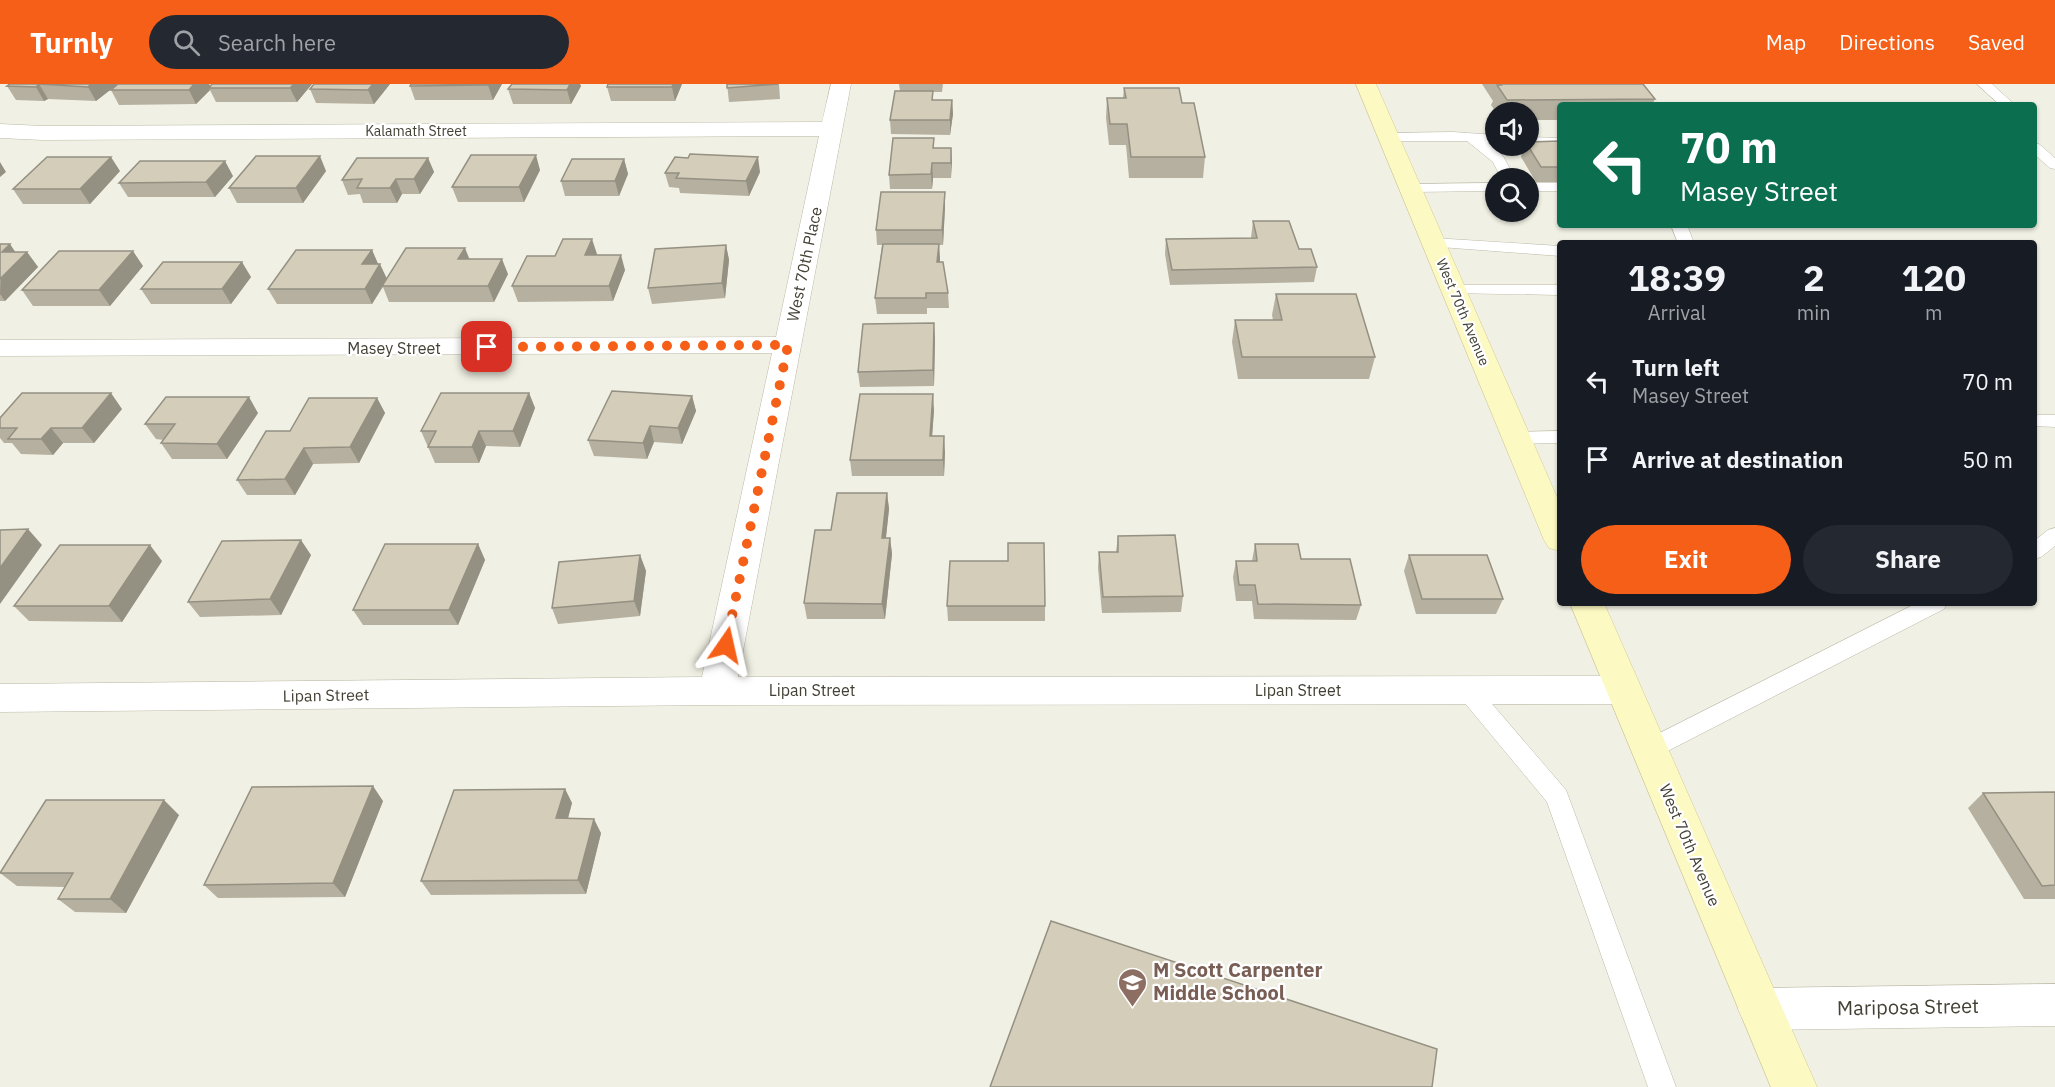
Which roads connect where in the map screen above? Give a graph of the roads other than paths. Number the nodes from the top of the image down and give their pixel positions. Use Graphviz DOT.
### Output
graph roads {
  1 [pos="841,84"];
  2 [pos="1366,84"];
  3 [pos="1984,84"];
  4 [pos="2005,102"];
  5 [pos="832,129"];
  6 [pos="0,131"];
  7 [pos="1388,137"];
  8 [pos="1469,137"];
  9 [pos="1485,138"];
  10 [pos="1539,141"];
  11 [pos="1557,142"];
  12 [pos="2037,150"];
  13 [pos="2055,165"];
  14 [pos="1505,168"];
  15 [pos="1539,187"];
  16 [pos="1557,187"];
  17 [pos="1410,188"];
  18 [pos="1485,188"];
  19 [pos="1433,243"];
  20 [pos="1557,251"];
  21 [pos="1454,290"];
  22 [pos="1557,290"];
  23 [pos="788,345"];
  24 [pos="0,348"];
  25 [pos="1557,437"];
  26 [pos="1516,438"];
  27 [pos="1557,533"];
  28 [pos="2055,534"];
  29 [pos="2037,549"];
  30 [pos="1588,606"];
  31 [pos="1930,606"];
  32 [pos="1467,690"];
  33 [pos="1624,690"];
  34 [pos="717,691"];
  35 [pos="0,698"];
  36 [pos="1650,749"];
  37 [pos="2055,1005"];
  38 [pos="1760,1009"];
  39 [pos="1662,1087"];
  40 [pos="1794,1087"];
  1 -- 5 [label="street, West 70th Place"];
  2 -- 7 [label="main road, West 70th Avenue"];
  3 -- 4 [label="lane"];
  5 -- 6 [label="street, Kalamath Street"];
  5 -- 23 [label="street, West 70th Place"];
  7 -- 8 [label="lane"];
  7 -- 17 [label="main road, West 70th Avenue"];
  8 -- 9 [label="lane"];
  8 -- 14 [label="lane"];
  10 -- 11 [label="lane"];
  12 -- 13 [label="lane"];
  15 -- 16 [label="lane"];
  17 -- 18 [label="lane"];
  17 -- 19 [label="main road, West 70th Avenue"];
  19 -- 20 [label="lane"];
  19 -- 21 [label="main road, West 70th Avenue"];
  21 -- 22 [label="lane"];
  21 -- 26 [label="main road, West 70th Avenue"];
  23 -- 24 [label="street, Masey Street"];
  23 -- 34 [label="street, West 70th Place"];
  25 -- 26 [label="lane"];
  26 -- 27 [label="main road, West 70th Avenue"];
  28 -- 29 [label="lane"];
  30 -- 33 [label="main road, West 70th Avenue"];
  31 -- 36 [label="lane"];
  32 -- 33 [label="street, Lipan Street"];
  32 -- 34 [label="street, Lipan Street"];
  32 -- 39 [label="lane"];
  33 -- 36 [label="main road, West 70th Avenue"];
  34 -- 35 [label="street, Lipan Street"];
  36 -- 38 [label="main road, West 70th Avenue"];
  37 -- 38 [label="street, Mariposa Street"];
  38 -- 40 [label="main road, West 70th Avenue"];
}
